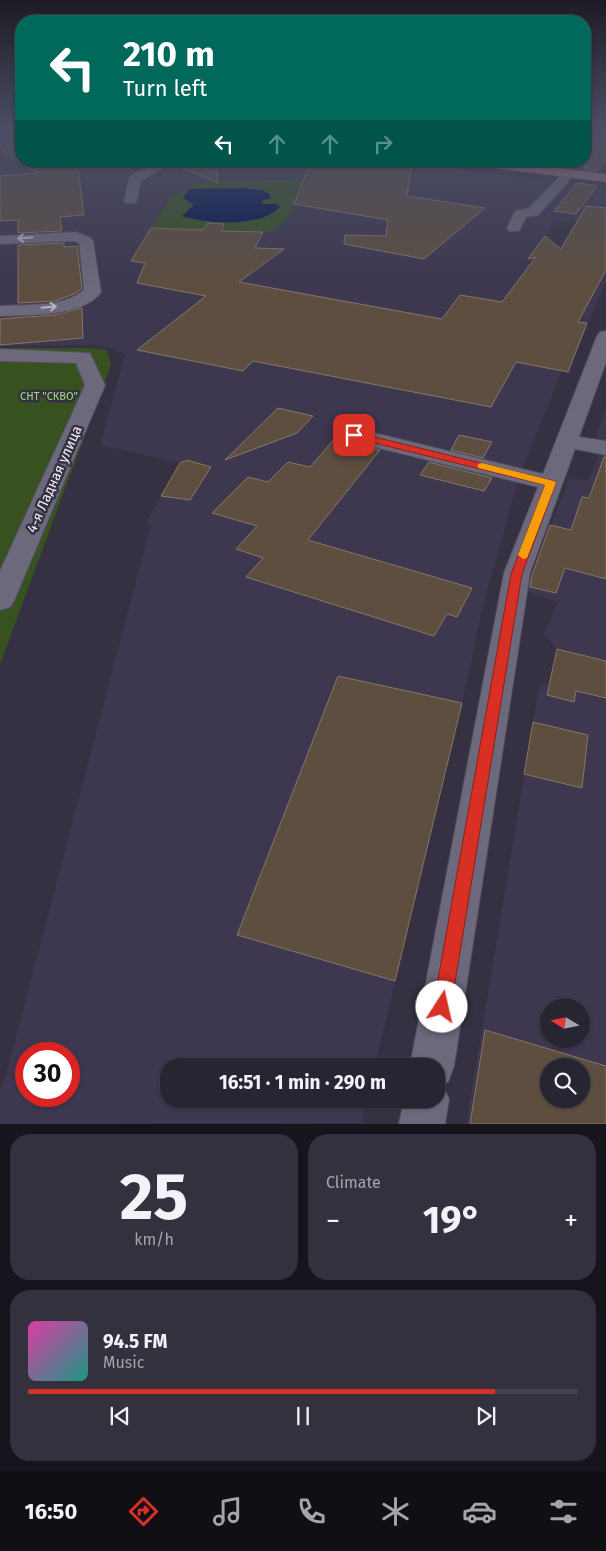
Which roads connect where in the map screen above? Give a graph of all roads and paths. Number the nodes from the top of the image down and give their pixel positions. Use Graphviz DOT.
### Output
graph roads {
  1 [pos="134,182"];
  2 [pos="561,182"];
  3 [pos="131,200"];
  4 [pos="514,228"];
  5 [pos="0,240"];
  6 [pos="0,311"];
  7 [pos="604,348"];
  8 [pos="0,355"];
  9 [pos="354,435"];
  10 [pos="567,441"];
  11 [pos="606,448"];
  12 [pos="551,483"];
  13 [pos="0,601"];
  14 [pos="433,1058"];
  15 [pos="425,1108"];
  16 [pos="422,1124"];
  1 -- 3 [label="street"];
  2 -- 4 [label="street"];
  6 -- 5 [label="street, one-way"];
  7 -- 10 [label="street"];
  8 -- 13 [label="street, 4-я Ладная улица"];
  9 -- 12 [label="street"];
  10 -- 11 [label="street"];
  10 -- 12 [label="street"];
  12 -- 14 [label="street"];
  15 -- 16 [label="street"];
}
